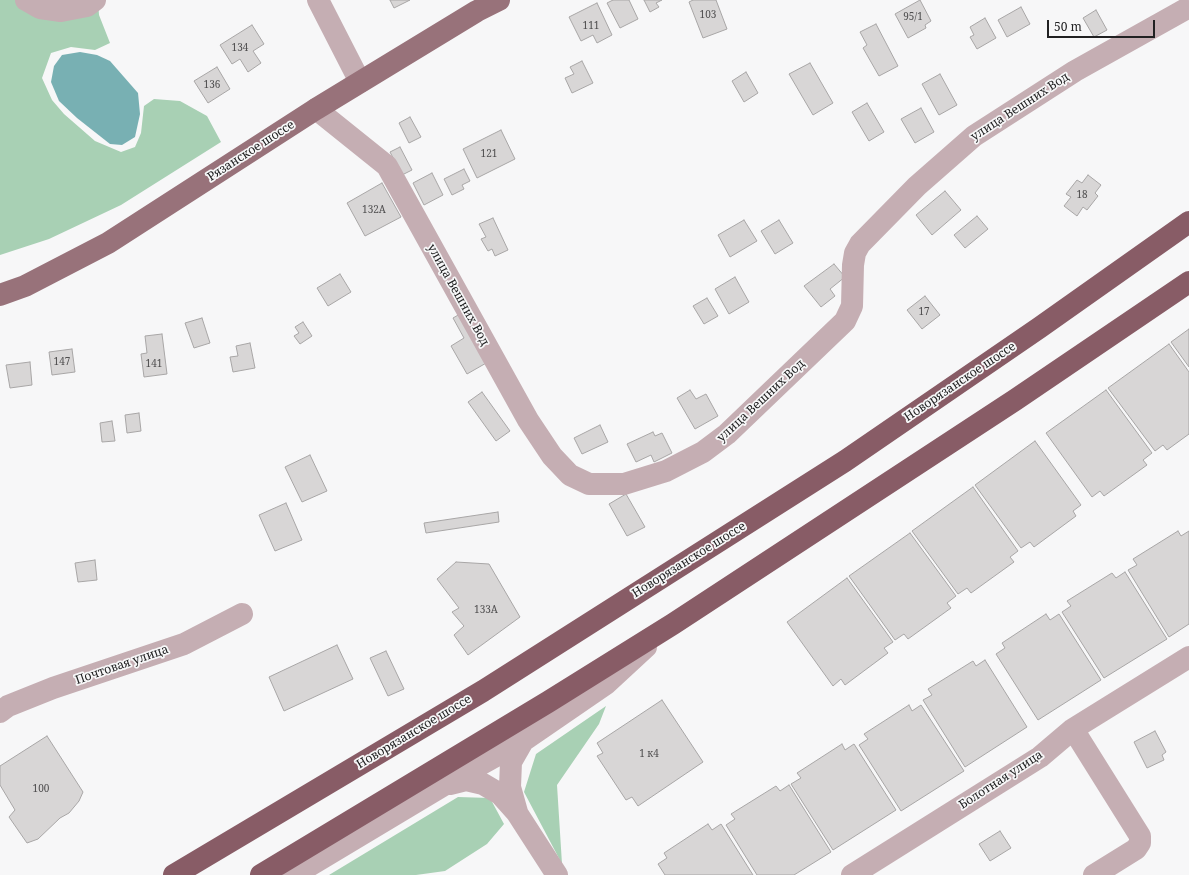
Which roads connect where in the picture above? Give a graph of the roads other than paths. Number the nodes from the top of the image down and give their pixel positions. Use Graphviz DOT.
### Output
graph roads {
  1 [pos="26,0"];
  2 [pos="95,0"];
  3 [pos="318,0"];
  4 [pos="500,0"];
  5 [pos="1184,10"];
  6 [pos="360,82"];
  7 [pos="316,109"];
  8 [pos="1189,222"];
  9 [pos="1189,282"];
  10 [pos="0,296"];
  11 [pos="242,614"];
  12 [pos="673,624"];
  13 [pos="1189,657"];
  14 [pos="0,712"];
  15 [pos="1073,728"];
  16 [pos="523,741"];
  17 [pos="444,785"];
  18 [pos="517,813"];
  19 [pos="174,875"];
  20 [pos="261,875"];
  21 [pos="294,875"];
  22 [pos="558,875"];
  23 [pos="852,875"];
  24 [pos="1094,875"];
  1 -- 2 [label="street"];
  3 -- 6 [label="street"];
  4 -- 6 [label="main road, Рязанское шоссе"];
  5 -- 7 [label="street, улица Вешних Вод"];
  6 -- 7 [label="main road, Рязанское шоссе"];
  7 -- 10 [label="main road, Рязанское шоссе"];
  8 -- 19 [label="highway, Новорязанское шоссе"];
  9 -- 12 [label="highway"];
  11 -- 14 [label="street, Почтовая улица"];
  12 -- 16 [label="street"];
  12 -- 20 [label="highway"];
  13 -- 15 [label="street, Болотная улица"];
  15 -- 23 [label="street, Болотная улица"];
  15 -- 24 [label="street"];
  16 -- 17 [label="street"];
  16 -- 18 [label="street"];
  17 -- 18 [label="street"];
  17 -- 21 [label="street"];
  18 -- 22 [label="street"];
}
